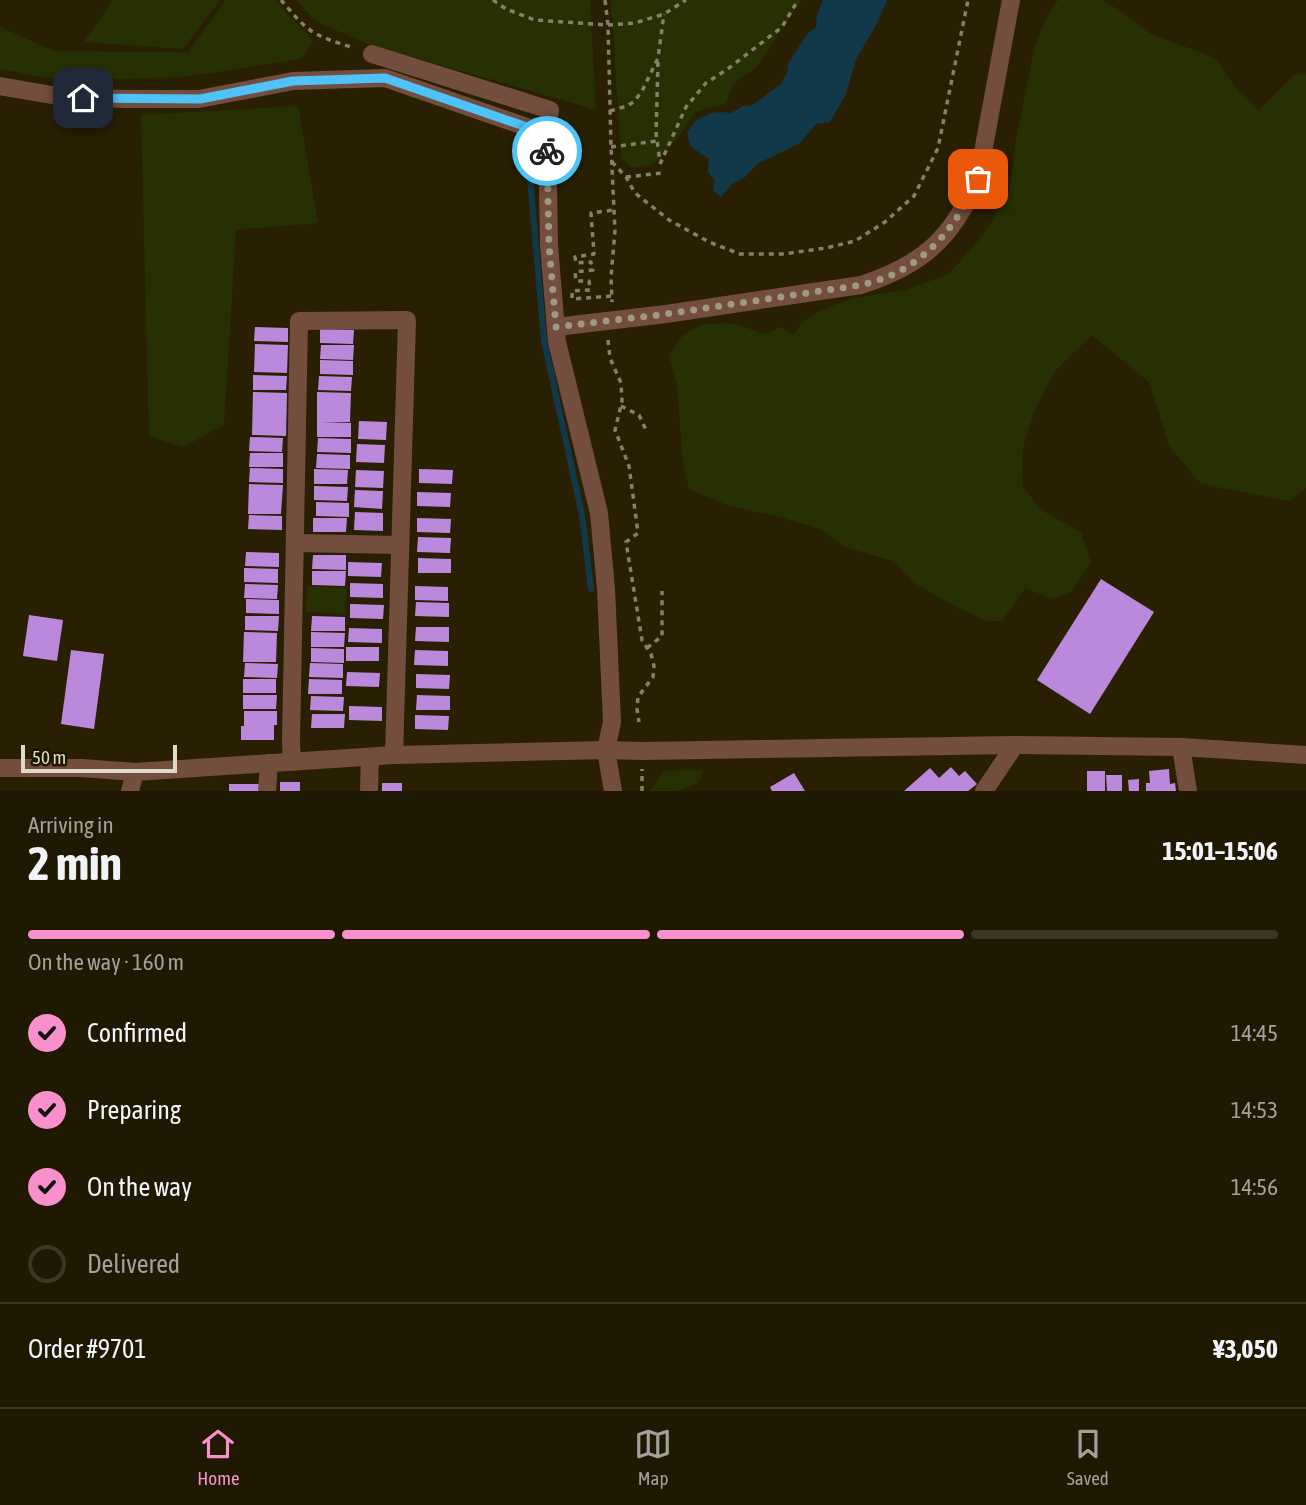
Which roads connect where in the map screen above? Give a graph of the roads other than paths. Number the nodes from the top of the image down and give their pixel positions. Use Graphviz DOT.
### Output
graph roads {
  1 [pos="1011,0"];
  2 [pos="372,54"];
  3 [pos="0,86"];
  4 [pos="547,134"];
  5 [pos="556,327"];
  6 [pos="295,542"];
  7 [pos="400,545"];
  8 [pos="1015,745"];
  9 [pos="1181,747"];
  10 [pos="606,750"];
  11 [pos="394,755"];
  12 [pos="1306,755"];
  13 [pos="370,757"];
  14 [pos="292,762"];
  15 [pos="269,763"];
  16 [pos="0,768"];
  17 [pos="135,772"];
  18 [pos="130,791"];
  19 [pos="267,791"];
  20 [pos="369,791"];
  21 [pos="613,791"];
  22 [pos="985,791"];
  23 [pos="1188,791"];
  1 -- 5 [label="street"];
  2 -- 4 [label="street"];
  3 -- 4 [label="street"];
  4 -- 5 [label="street"];
  5 -- 10 [label="street"];
  6 -- 7 [label="street"];
  6 -- 7 [label="street"];
  6 -- 14 [label="street"];
  7 -- 11 [label="street"];
  8 -- 9 [label="street"];
  8 -- 10 [label="street"];
  8 -- 22 [label="street"];
  9 -- 12 [label="street"];
  9 -- 23 [label="street"];
  10 -- 11 [label="street"];
  10 -- 21 [label="street"];
  11 -- 13 [label="street"];
  13 -- 14 [label="street"];
  13 -- 20 [label="street"];
  14 -- 15 [label="street"];
  15 -- 17 [label="street"];
  15 -- 19 [label="street"];
  16 -- 17 [label="street"];
  17 -- 18 [label="street"];
}
